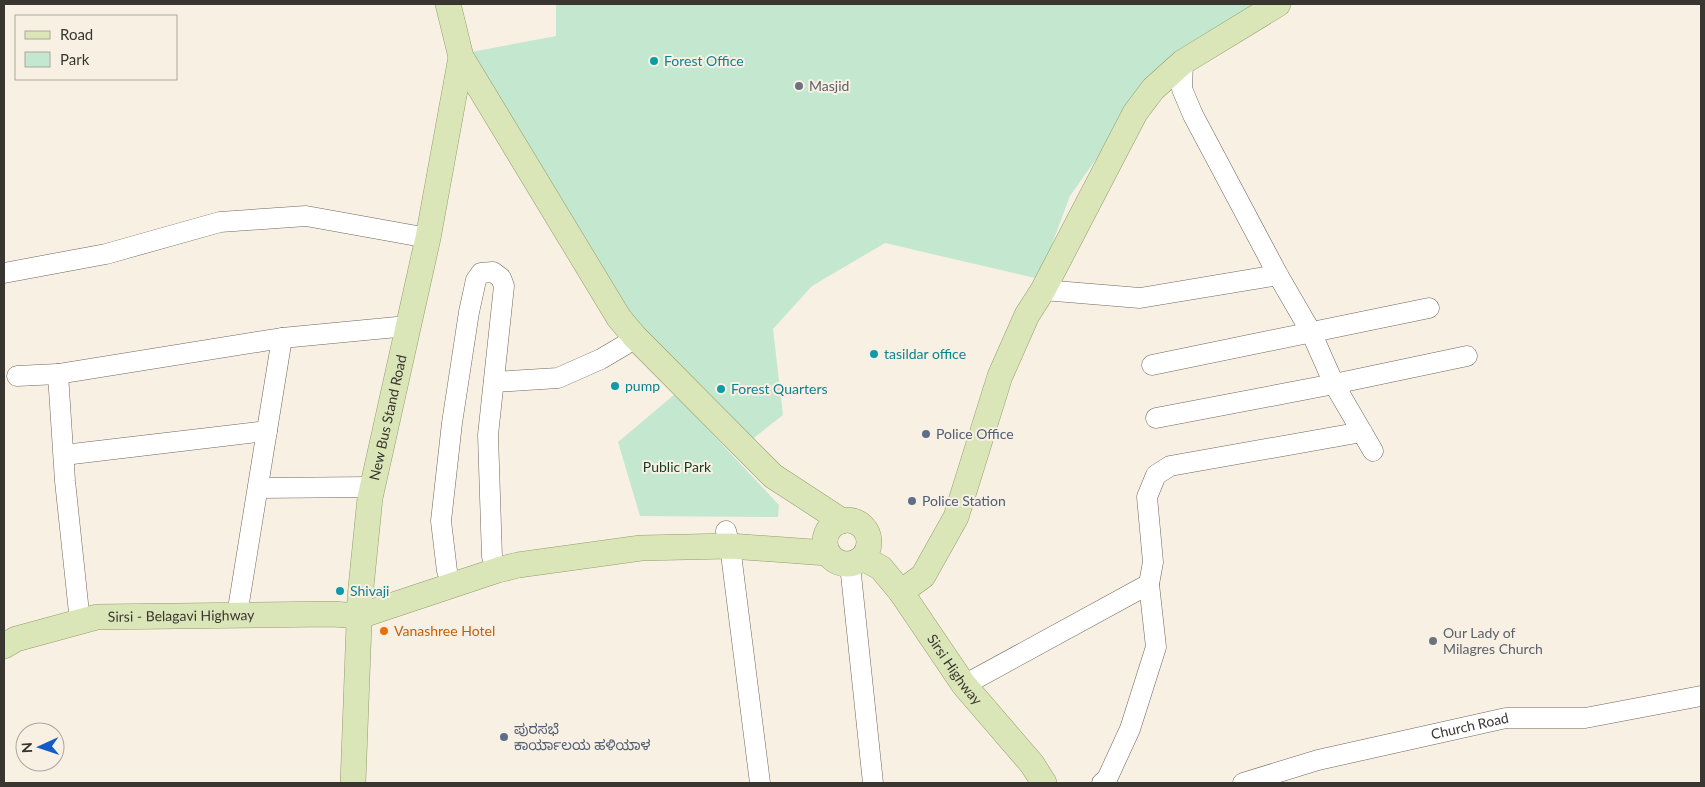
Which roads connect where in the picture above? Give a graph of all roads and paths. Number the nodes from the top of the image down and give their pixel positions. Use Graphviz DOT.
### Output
graph roads {
  1 [pos="448,4"];
  2 [pos="1278,4"];
  3 [pos="461,57"];
  4 [pos="1183,62"];
  5 [pos="428,238"];
  6 [pos="4,273"];
  7 [pos="1278,275"];
  8 [pos="1043,290"];
  9 [pos="1429,308"];
  10 [pos="409,328"];
  11 [pos="1311,332"];
  12 [pos="635,337"];
  13 [pos="282,338"];
  14 [pos="1467,356"];
  15 [pos="1152,365"];
  16 [pos="58,374"];
  17 [pos="17,376"];
  18 [pos="494,382"];
  19 [pos="1334,384"];
  20 [pos="1156,418"];
  21 [pos="267,431"];
  22 [pos="1362,432"];
  23 [pos="1372,451"];
  24 [pos="64,455"];
  25 [pos="372,487"];
  26 [pos="258,488"];
  27 [pos="842,521"];
  28 [pos="728,539"];
  29 [pos="826,546"];
  30 [pos="492,557"];
  31 [pos="857,561"];
  32 [pos="447,571"];
  33 [pos="1149,584"];
  34 [pos="901,592"];
  35 [pos="360,606"];
  36 [pos="237,615"];
  37 [pos="80,622"];
  38 [pos="4,646"];
  39 [pos="964,685"];
  40 [pos="1701,696"];
  41 [pos="353,783"];
  42 [pos="760,783"];
  43 [pos="873,783"];
  44 [pos="1044,783"];
  45 [pos="1102,783"];
  46 [pos="1243,783"];
  1 -- 3 [label="main road"];
  2 -- 4 [label="main road"];
  3 -- 5 [label="main road, New Bus Stand Road"];
  3 -- 12 [label="main road"];
  4 -- 7 [label="street"];
  4 -- 8 [label="main road"];
  5 -- 6 [label="street"];
  5 -- 10 [label="main road, New Bus Stand Road"];
  7 -- 8 [label="street"];
  7 -- 11 [label="street"];
  8 -- 34 [label="main road"];
  9 -- 11 [label="street"];
  10 -- 13 [label="street"];
  10 -- 25 [label="main road, New Bus Stand Road"];
  11 -- 15 [label="street"];
  11 -- 19 [label="street"];
  12 -- 18 [label="street"];
  12 -- 27 [label="main road"];
  13 -- 16 [label="street"];
  13 -- 21 [label="street"];
  14 -- 19 [label="street"];
  16 -- 17 [label="street"];
  16 -- 24 [label="street"];
  18 -- 30 [label="street"];
  18 -- 32 [label="street"];
  19 -- 20 [label="street"];
  19 -- 22 [label="street"];
  21 -- 24 [label="street"];
  21 -- 26 [label="street"];
  22 -- 23 [label="street"];
  22 -- 33 [label="street"];
  24 -- 37 [label="street"];
  25 -- 26 [label="street"];
  25 -- 35 [label="main road, New Bus Stand Road"];
  26 -- 36 [label="street"];
  27 -- 29 [label="main road"];
  27 -- 31 [label="main road"];
  28 -- 29 [label="main road"];
  28 -- 30 [label="main road"];
  28 -- 35 [label="main road"];
  28 -- 42 [label="street"];
  29 -- 31 [label="main road"];
  30 -- 32 [label="main road"];
  31 -- 34 [label="main road, Sirsi Highway"];
  31 -- 43 [label="street"];
  32 -- 35 [label="main road"];
  33 -- 39 [label="street"];
  33 -- 45 [label="street"];
  34 -- 39 [label="main road, Sirsi Highway"];
  35 -- 36 [label="main road, Sirsi - Belagavi Highway"];
  35 -- 41 [label="main road, New Bus Stand Road"];
  36 -- 37 [label="main road, Sirsi - Belagavi Highway"];
  37 -- 38 [label="main road, Sirsi - Belagavi Highway"];
  39 -- 44 [label="main road, Sirsi Highway"];
  40 -- 46 [label="street, Church Road"];
}
